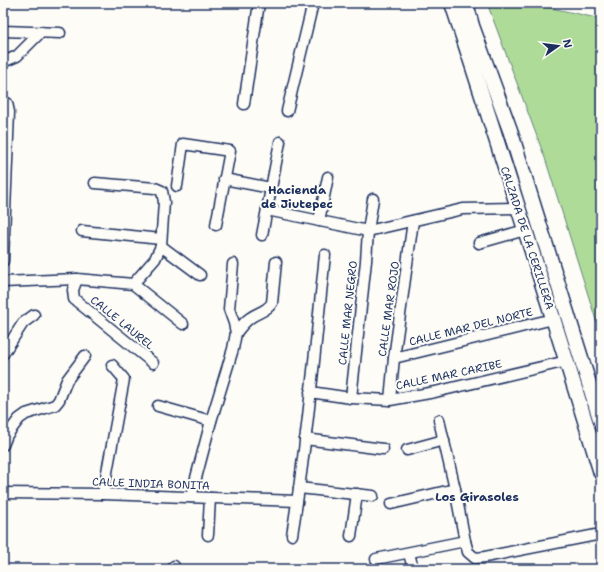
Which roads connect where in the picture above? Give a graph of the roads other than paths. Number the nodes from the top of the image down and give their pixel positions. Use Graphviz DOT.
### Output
graph roads {
  1 [pos="259,3"];
  2 [pos="313,3"];
  3 [pos="452,3"];
  4 [pos="466,3"];
  5 [pos="3,31"];
  6 [pos="20,32"];
  7 [pos="41,32"];
  8 [pos="60,33"];
  9 [pos="28,46"];
  10 [pos="3,62"];
  11 [pos="5,103"];
  12 [pos="244,104"];
  13 [pos="287,111"];
  14 [pos="280,142"];
  15 [pos="328,177"];
  16 [pos="224,179"];
  17 [pos="95,183"];
  18 [pos="177,186"];
  19 [pos="271,188"];
  20 [pos="373,199"];
  21 [pos="517,208"];
  22 [pos="267,210"];
  23 [pos="319,221"];
  24 [pos="413,221"];
  25 [pos="216,225"];
  26 [pos="525,230"];
  27 [pos="82,231"];
  28 [pos="368,231"];
  29 [pos="262,234"];
  30 [pos="161,242"];
  31 [pos="479,243"];
  32 [pos="325,255"];
  33 [pos="3,261"];
  34 [pos="276,262"];
  35 [pos="233,264"];
  36 [pos="200,275"];
  37 [pos="77,279"];
  38 [pos="3,282"];
  39 [pos="133,284"];
  40 [pos="34,315"];
  41 [pos="554,319"];
  42 [pos="183,324"];
  43 [pos="236,333"];
  44 [pos="3,354"];
  45 [pos="85,356"];
  46 [pos="394,358"];
  47 [pos="567,361"];
  48 [pos="153,363"];
  49 [pos="112,365"];
  50 [pos="310,392"];
  51 [pos="351,398"];
  52 [pos="390,400"];
  53 [pos="158,406"];
  54 [pos="439,420"];
  55 [pos="212,421"];
  56 [pos="601,422"];
  57 [pos="5,433"];
  58 [pos="305,439"];
  59 [pos="444,440"];
  60 [pos="3,445"];
  61 [pos="383,449"];
  62 [pos="407,450"];
  63 [pos="601,473"];
  64 [pos="299,488"];
  65 [pos="455,489"];
  66 [pos="3,493"];
  67 [pos="103,494"];
  68 [pos="357,494"];
  69 [pos="373,496"];
  70 [pos="191,497"];
  71 [pos="210,498"];
  72 [pos="297,501"];
  73 [pos="391,504"];
  74 [pos="601,534"];
  75 [pos="208,535"];
  76 [pos="292,535"];
  77 [pos="351,536"];
  78 [pos="465,541"];
  79 [pos="409,553"];
  80 [pos="376,559"];
  81 [pos="413,569"];
  1 -- 12 [label="street"];
  2 -- 13 [label="street"];
  3 -- 21 [label="street, CALZADA DE LA CERILLERA"];
  4 -- 56 [label="street, CALZADA DE LA CERILLERA"];
  5 -- 6 [label="street"];
  6 -- 7 [label="street"];
  6 -- 9 [label="street"];
  7 -- 8 [label="street"];
  7 -- 9 [label="street"];
  9 -- 10 [label="street"];
  11 -- 33 [label="street"];
  14 -- 19 [label="street"];
  15 -- 23 [label="street"];
  16 -- 18 [label="street"];
  16 -- 19 [label="street"];
  16 -- 25 [label="street"];
  17 -- 30 [label="street"];
  19 -- 22 [label="street"];
  20 -- 28 [label="street, CALLE MAR NEGRO"];
  21 -- 24 [label="street"];
  21 -- 26 [label="street, CALZADA DE LA CERILLERA"];
  22 -- 23 [label="street"];
  22 -- 29 [label="street"];
  23 -- 28 [label="street"];
  24 -- 28 [label="street"];
  24 -- 46 [label="street, CALLE MAR ROJO"];
  26 -- 31 [label="street"];
  26 -- 41 [label="street, CALZADA DE LA CERILLERA"];
  27 -- 30 [label="street"];
  28 -- 51 [label="street, CALLE MAR NEGRO"];
  30 -- 36 [label="street"];
  30 -- 39 [label="street"];
  32 -- 50 [label="street"];
  34 -- 43 [label="street"];
  35 -- 43 [label="street"];
  37 -- 38 [label="street"];
  37 -- 39 [label="street"];
  37 -- 48 [label="street, CALLE LAUREL"];
  39 -- 42 [label="street"];
  40 -- 44 [label="street"];
  41 -- 46 [label="street, CALLE MAR DEL NORTE"];
  41 -- 47 [label="street, CALZADA DE LA CERILLERA"];
  43 -- 55 [label="street"];
  45 -- 57 [label="street"];
  46 -- 52 [label="street, CALLE MAR ROJO"];
  47 -- 52 [label="street, CALLE MAR CARIBE"];
  47 -- 63 [label="street, CALZADA DE LA CERILLERA"];
  49 -- 67 [label="street"];
  50 -- 51 [label="street, CALLE MAR CARIBE"];
  50 -- 58 [label="street"];
  51 -- 52 [label="street, CALLE MAR CARIBE"];
  53 -- 55 [label="street"];
  54 -- 59 [label="street"];
  55 -- 70 [label="street"];
  57 -- 60 [label="street"];
  58 -- 61 [label="street"];
  58 -- 64 [label="street"];
  59 -- 62 [label="street"];
  59 -- 65 [label="street"];
  64 -- 68 [label="street"];
  64 -- 72 [label="street"];
  65 -- 73 [label="street"];
  65 -- 78 [label="street"];
  66 -- 67 [label="street, CALLE INDIA BONITA"];
  67 -- 70 [label="street, CALLE INDIA BONITA"];
  68 -- 69 [label="street"];
  68 -- 77 [label="street"];
  70 -- 71 [label="street, CALLE INDIA BONITA"];
  71 -- 72 [label="street, CALLE INDIA BONITA"];
  71 -- 75 [label="street"];
  72 -- 76 [label="street"];
  74 -- 78 [label="street"];
  78 -- 79 [label="street"];
  79 -- 80 [label="street"];
  79 -- 81 [label="street"];
}
